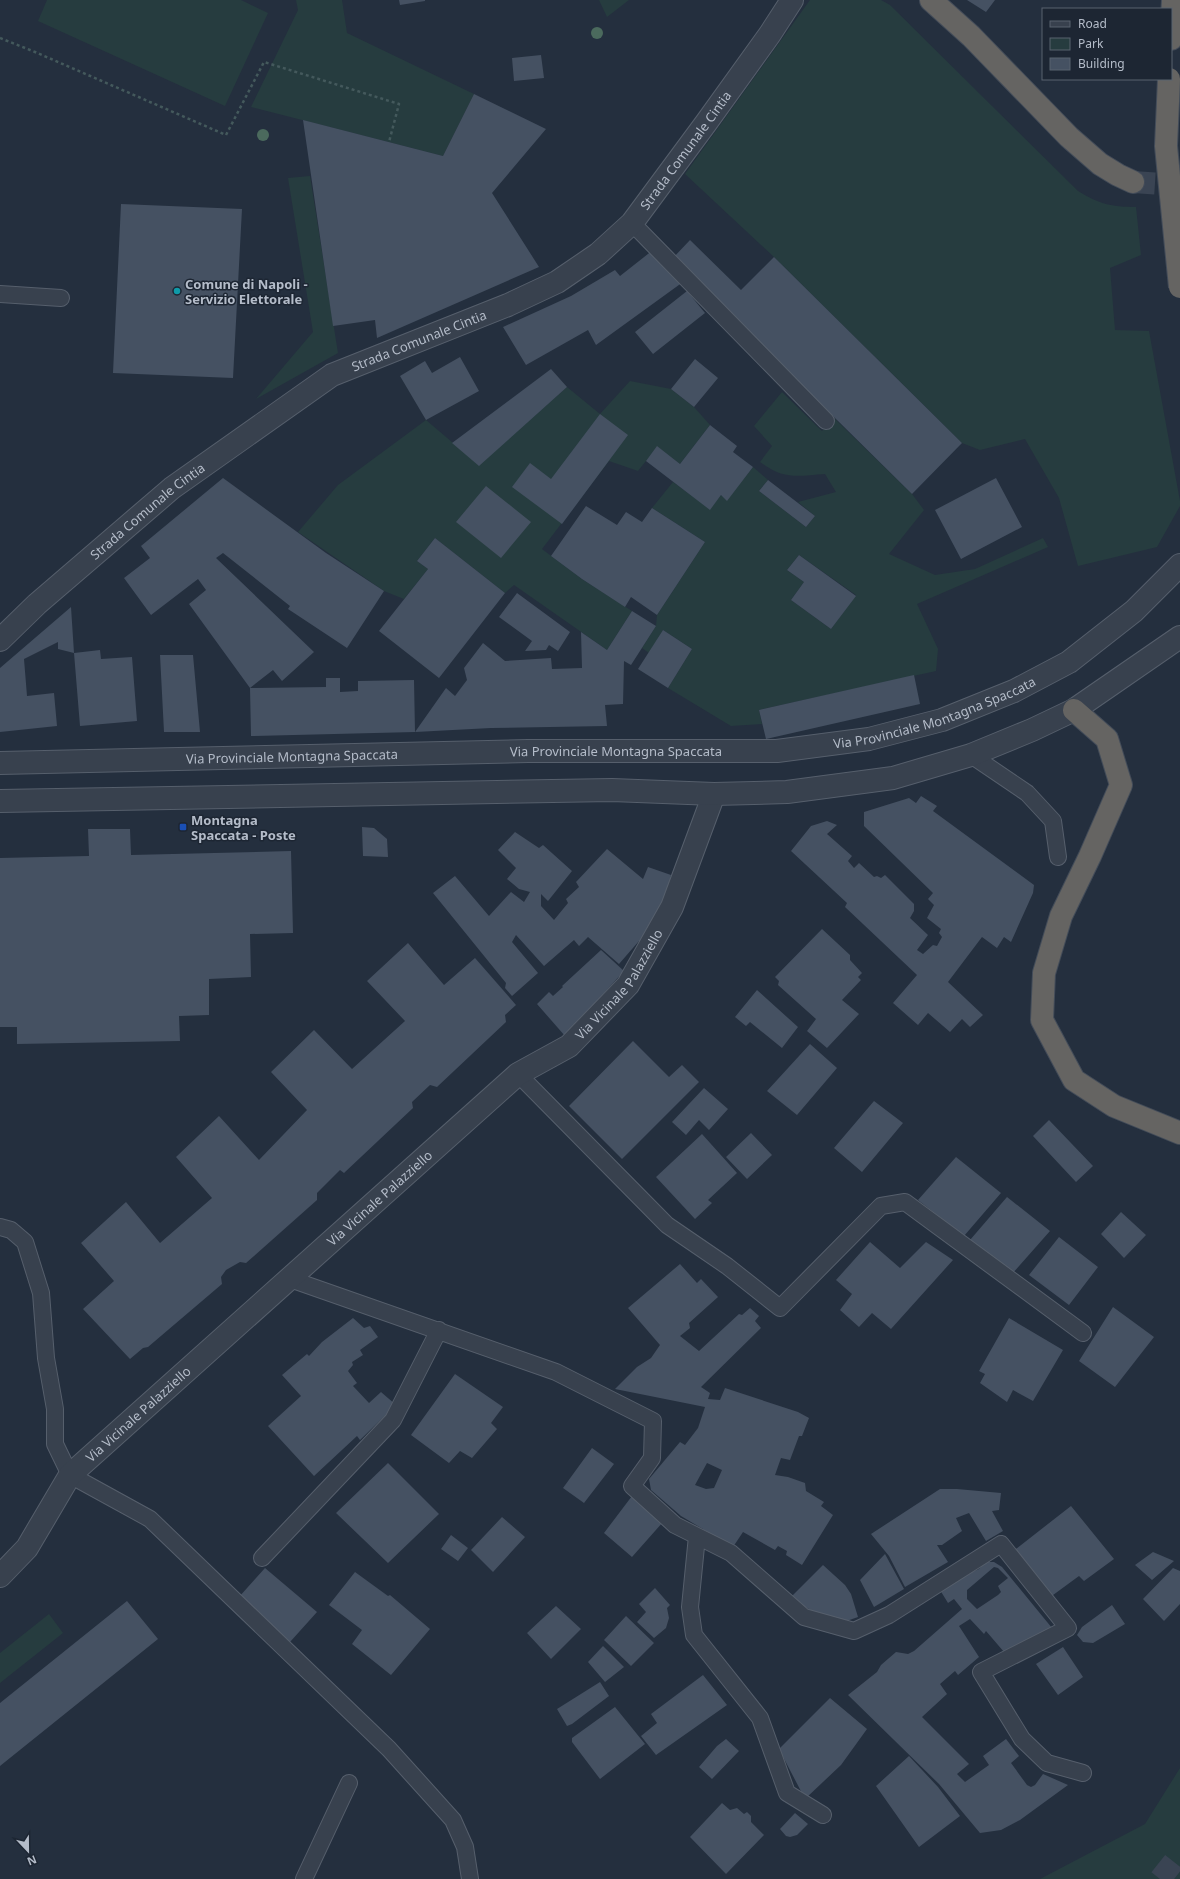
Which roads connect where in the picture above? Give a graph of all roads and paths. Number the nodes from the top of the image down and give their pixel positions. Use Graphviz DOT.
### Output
graph roads {
  1 [pos="792,0"];
  2 [pos="931,0"];
  3 [pos="1173,0"];
  4 [pos="1172,20"];
  5 [pos="0,38"];
  6 [pos="1169,80"];
  7 [pos="389,142"];
  8 [pos="1133,182"];
  9 [pos="632,223"];
  10 [pos="1180,287"];
  11 [pos="0,294"];
  12 [pos="61,298"];
  13 [pos="826,421"];
  14 [pos="1180,565"];
  15 [pos="1180,637"];
  16 [pos="0,640"];
  17 [pos="1074,710"];
  18 [pos="971,755"];
  19 [pos="0,763"];
  20 [pos="714,794"];
  21 [pos="0,801"];
  22 [pos="1058,857"];
  23 [pos="518,1074"];
  24 [pos="1180,1133"];
  25 [pos="0,1226"];
  26 [pos="290,1278"];
  27 [pos="439,1330"];
  28 [pos="1083,1333"];
  29 [pos="70,1475"];
  30 [pos="697,1536"];
  31 [pos="262,1558"];
  32 [pos="0,1576"];
  33 [pos="1083,1773"];
  34 [pos="349,1783"];
  35 [pos="823,1815"];
  36 [pos="304,1879"];
  37 [pos="470,1879"];
  1 -- 9 [label="street, Strada Comunale Cintia"];
  2 -- 8 [label="highway"];
  3 -- 4 [label="highway"];
  5 -- 7 [label="path"];
  6 -- 10 [label="highway, bridge"];
  9 -- 13 [label="lane"];
  9 -- 16 [label="street, Strada Comunale Cintia"];
  11 -- 12 [label="lane"];
  14 -- 19 [label="street, Via Provinciale Montagna Spaccata"];
  15 -- 17 [label="street"];
  17 -- 18 [label="street"];
  17 -- 24 [label="highway"];
  18 -- 20 [label="street"];
  18 -- 22 [label="lane"];
  20 -- 21 [label="street"];
  20 -- 23 [label="street, Via Vicinale Palazziello"];
  23 -- 26 [label="street, Via Vicinale Palazziello"];
  23 -- 28 [label="lane"];
  25 -- 29 [label="lane"];
  26 -- 27 [label="lane"];
  26 -- 29 [label="street, Via Vicinale Palazziello"];
  27 -- 30 [label="lane"];
  27 -- 31 [label="lane"];
  29 -- 32 [label="street, Via Vicinale Palazziello"];
  29 -- 37 [label="lane"];
  30 -- 33 [label="lane"];
  30 -- 35 [label="lane"];
  34 -- 36 [label="lane"];
}
